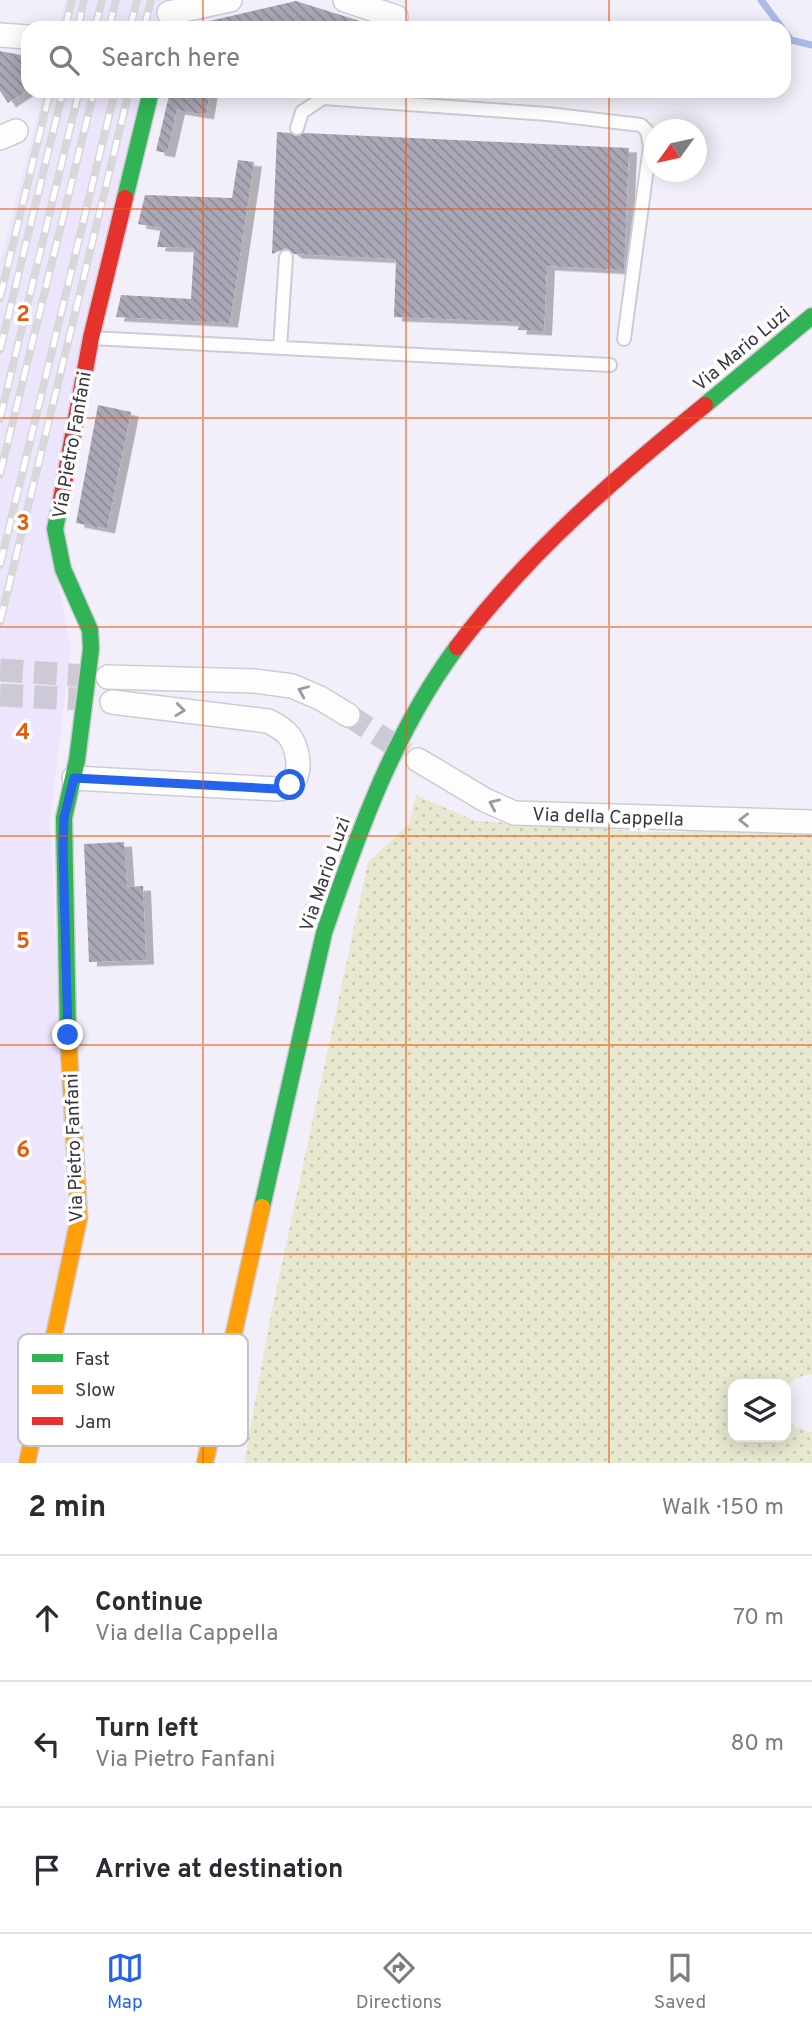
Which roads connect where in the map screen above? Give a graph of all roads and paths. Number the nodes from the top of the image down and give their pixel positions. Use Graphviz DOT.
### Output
graph roads {
  1 [pos="230,0"];
  2 [pos="345,0"];
  3 [pos="169,14"];
  4 [pos="396,17"];
  5 [pos="0,35"];
  6 [pos="21,36"];
  7 [pos="149,98"];
  8 [pos="297,128"];
  9 [pos="286,257"];
  10 [pos="812,316"];
  11 [pos="91,338"];
  12 [pos="624,339"];
  13 [pos="280,348"];
  14 [pos="785,361"];
  15 [pos="610,365"];
  16 [pos="697,412"];
  17 [pos="108,677"];
  18 [pos="112,702"];
  19 [pos="348,715"];
  20 [pos="418,760"];
  21 [pos="74,778"];
  22 [pos="812,822"];
  23 [pos="56,1334"];
  24 [pos="234,1334"];
  1 -- 3 [label="street"];
  2 -- 4 [label="street"];
  5 -- 6 [label="street"];
  7 -- 11 [label="main road, Via Pietro Fanfani"];
  8 -- 12 [label="lane"];
  9 -- 13 [label="lane"];
  10 -- 16 [label="main road, Via Mario Luzi"];
  11 -- 13 [label="lane"];
  11 -- 21 [label="main road, Via Pietro Fanfani"];
  13 -- 15 [label="lane"];
  14 -- 16 [label="main road, Via Mario Luzi"];
  16 -- 24 [label="main road, Via Mario Luzi"];
  19 -- 17 [label="street, one-way"];
  18 -- 21 [label="street, one-way"];
  22 -- 20 [label="street, Via della Cappella, one-way"];
  21 -- 23 [label="main road, Via Pietro Fanfani"];
}
